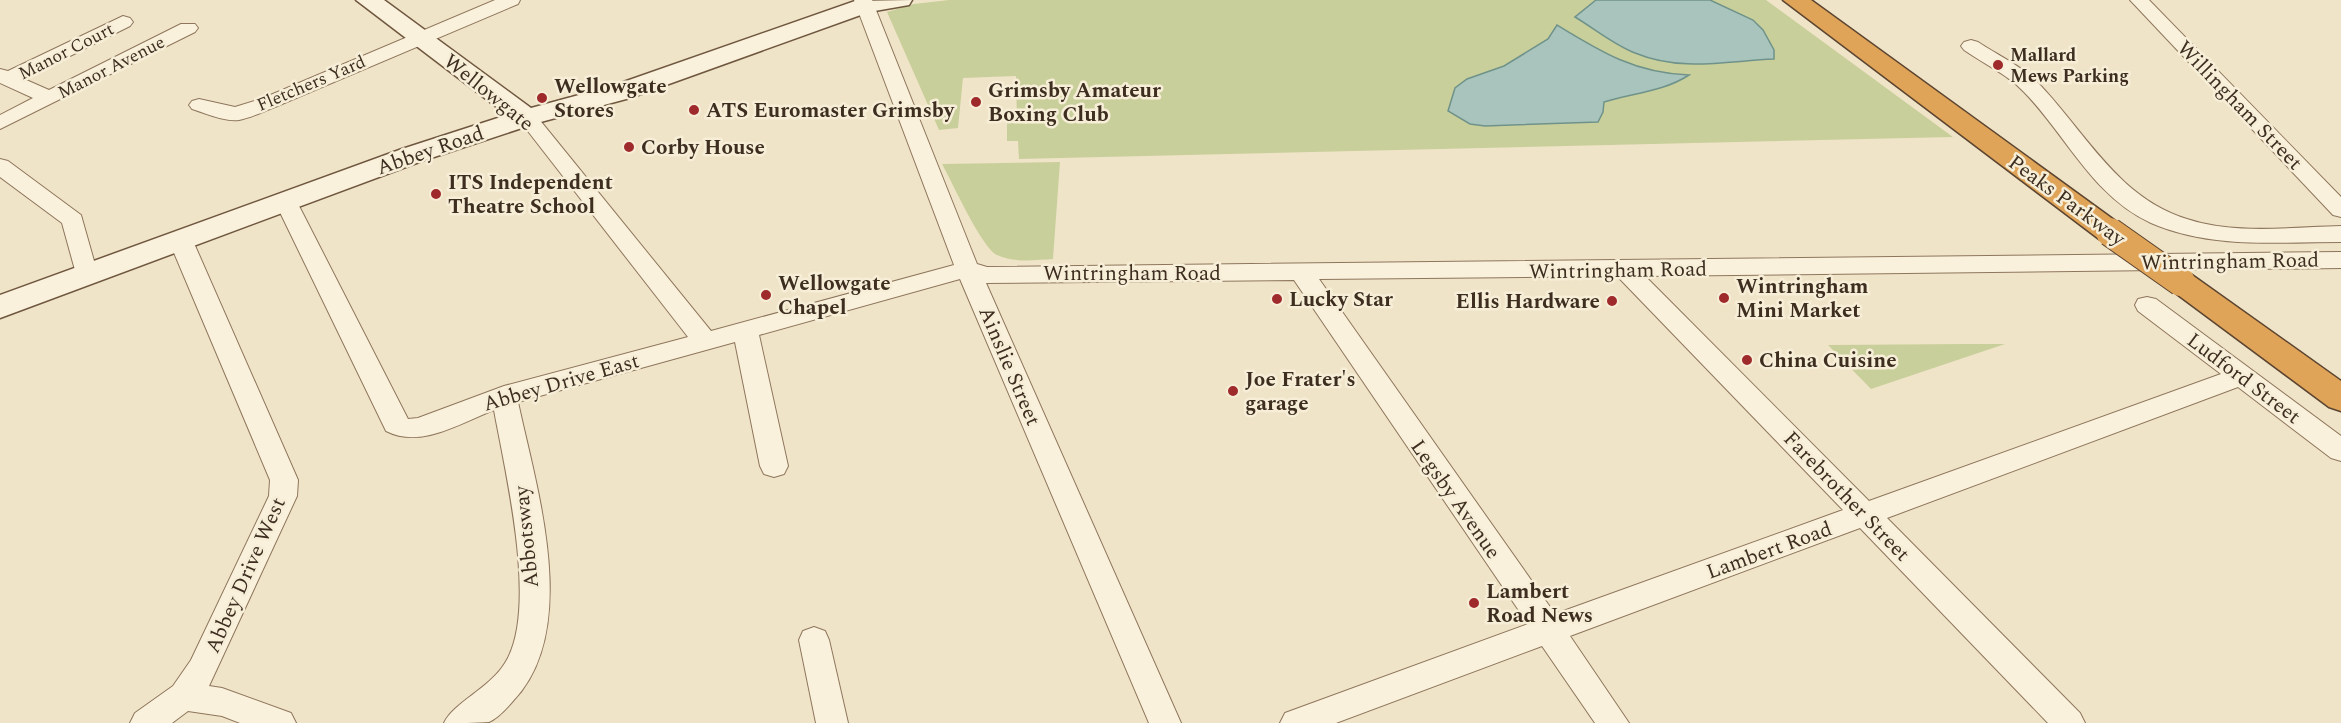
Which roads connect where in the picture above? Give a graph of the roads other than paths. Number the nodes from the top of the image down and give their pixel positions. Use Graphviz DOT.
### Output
graph roads {
  1 [pos="368,0"];
  2 [pos="511,0"];
  3 [pos="900,0"];
  4 [pos="1795,0"];
  5 [pos="2139,0"];
  6 [pos="864,3"];
  7 [pos="123,22"];
  8 [pos="188,28"];
  9 [pos="420,37"];
  10 [pos="1971,46"];
  11 [pos="4,77"];
  12 [pos="42,102"];
  13 [pos="199,105"];
  14 [pos="527,117"];
  15 [pos="0,123"];
  16 [pos="0,166"];
  17 [pos="286,201"];
  18 [pos="2341,210"];
  19 [pos="2341,234"];
  20 [pos="181,241"];
  21 [pos="2341,260"];
  22 [pos="968,269"];
  23 [pos="1625,270"];
  24 [pos="1302,273"];
  25 [pos="86,275"];
  26 [pos="2147,305"];
  27 [pos="0,307"];
  28 [pos="745,330"];
  29 [pos="705,341"];
  30 [pos="2242,376"];
  31 [pos="504,396"];
  32 [pos="2341,398"];
  33 [pos="2341,451"];
  34 [pos="774,466"];
  35 [pos="1864,515"];
  36 [pos="1549,631"];
  37 [pos="814,640"];
  38 [pos="184,696"];
  39 [pos="146,723"];
  40 [pos="280,723"];
  41 [pos="460,723"];
  42 [pos="832,723"];
  43 [pos="1165,723"];
  44 [pos="1296,723"];
  45 [pos="1612,723"];
  46 [pos="2069,723"];
  1 -- 9 [label="street, Wellowgate"];
  2 -- 9 [label="street, Fletchers Yard"];
  3 -- 6 [label="street, Abbey Road"];
  4 -- 32 [label="highway, Peaks Parkway, bridge"];
  5 -- 18 [label="street, Willingham Street"];
  6 -- 14 [label="street, Abbey Road"];
  6 -- 22 [label="street, Ainslie Street"];
  7 -- 11 [label="street, Manor Court"];
  8 -- 11 [label="street, Manor Avenue"];
  9 -- 13 [label="street, Fletchers Yard"];
  9 -- 14 [label="street, Wellowgate"];
  10 -- 19 [label="street"];
  12 -- 15 [label="street, Manor Avenue"];
  14 -- 17 [label="street, Abbey Road"];
  14 -- 29 [label="street, Wellowgate"];
  16 -- 25 [label="street"];
  17 -- 20 [label="street, Abbey Road"];
  17 -- 31 [label="street, Abbey Drive East"];
  20 -- 25 [label="street, Abbey Road"];
  20 -- 38 [label="street, Abbey Drive West"];
  21 -- 23 [label="street, Wintringham Road"];
  22 -- 24 [label="street, Wintringham Road"];
  22 -- 28 [label="street, Abbey Drive East"];
  22 -- 43 [label="street, Ainslie Street"];
  23 -- 24 [label="street, Wintringham Road"];
  23 -- 35 [label="street, Farebrother Street"];
  24 -- 36 [label="street, Legsby Avenue"];
  25 -- 27 [label="street, Abbey Road"];
  26 -- 30 [label="street, Ludford Street"];
  28 -- 29 [label="street, Abbey Drive East"];
  28 -- 34 [label="street"];
  29 -- 31 [label="street, Abbey Drive East"];
  30 -- 33 [label="street, Ludford Street"];
  30 -- 35 [label="street, Lambert Road"];
  31 -- 41 [label="street, Abbotsway"];
  35 -- 36 [label="street, Lambert Road"];
  35 -- 46 [label="street, Farebrother Street"];
  36 -- 44 [label="street, Lambert Road"];
  36 -- 45 [label="street, Legsby Avenue"];
  37 -- 42 [label="street"];
  38 -- 39 [label="street, Abbey Drive West"];
  38 -- 40 [label="street"];
}
